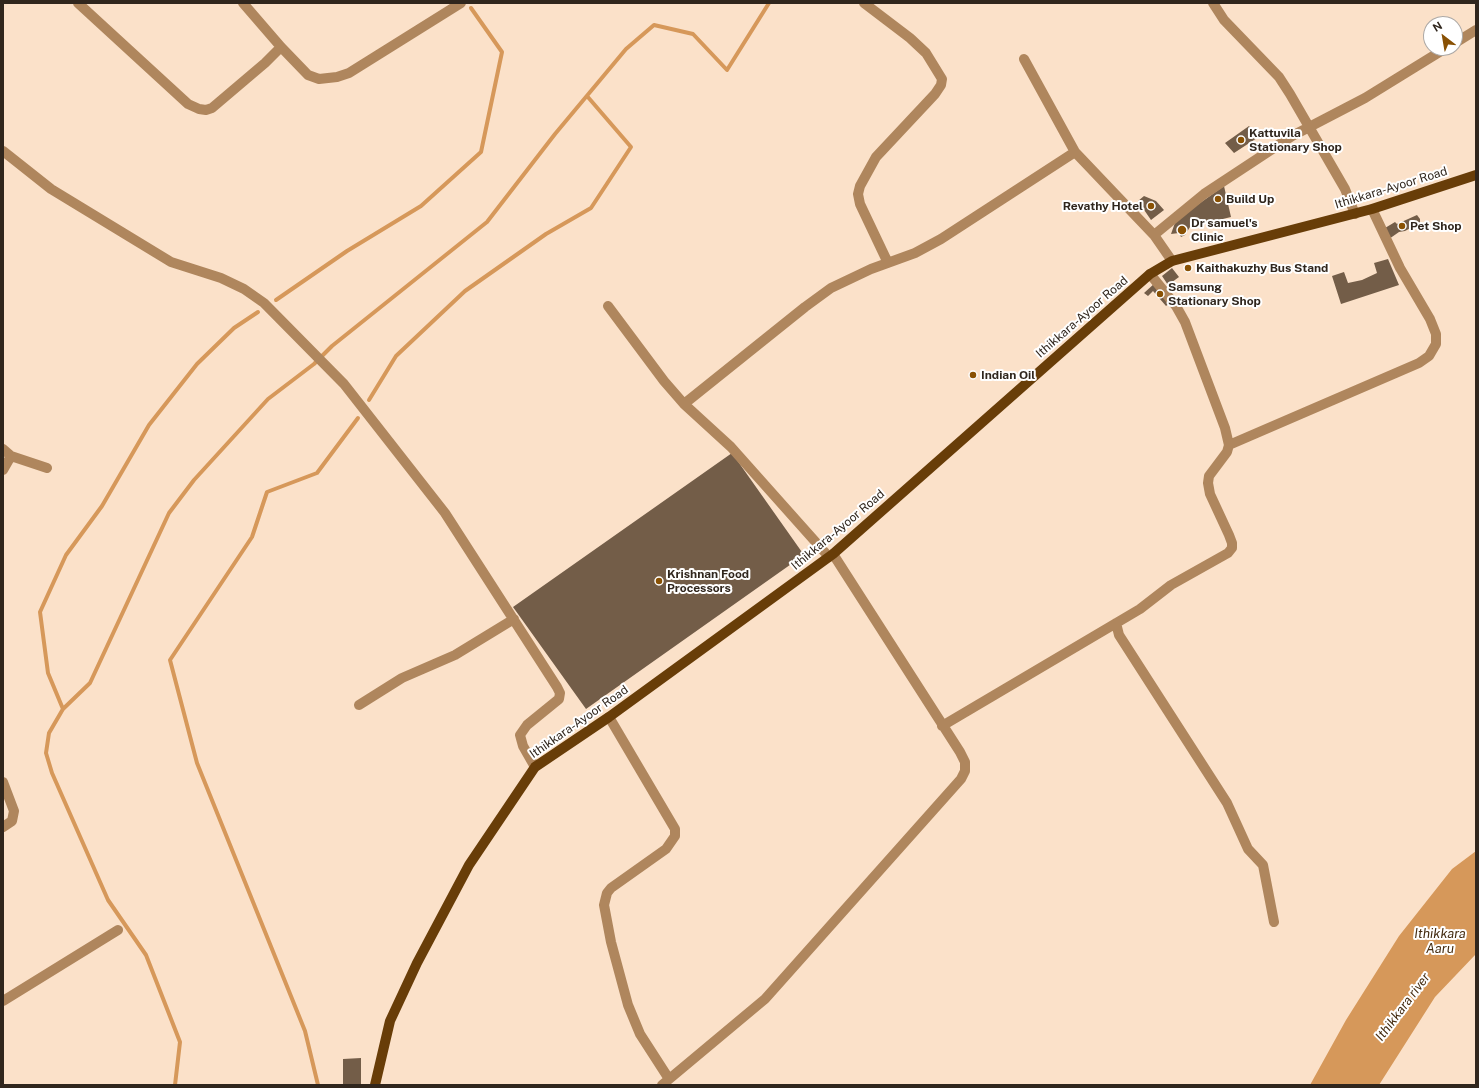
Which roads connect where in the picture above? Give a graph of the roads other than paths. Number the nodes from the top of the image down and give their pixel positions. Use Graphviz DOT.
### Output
graph roads {
  1 [pos="78,3"];
  2 [pos="243,3"];
  3 [pos="461,3"];
  4 [pos="864,3"];
  5 [pos="1213,3"];
  6 [pos="1476,30"];
  7 [pos="1463,38"];
  8 [pos="281,47"];
  9 [pos="1433,56"];
  10 [pos="1024,59"];
  11 [pos="1310,126"];
  12 [pos="3,151"];
  13 [pos="1075,152"];
  14 [pos="1476,175"];
  15 [pos="1372,209"];
  16 [pos="1354,214"];
  17 [pos="1154,234"];
  18 [pos="1172,261"];
  19 [pos="888,263"];
  20 [pos="1150,274"];
  21 [pos="608,306"];
  22 [pos="684,404"];
  23 [pos="1229,446"];
  24 [pos="7,452"];
  25 [pos="47,468"];
  26 [pos="3,470"];
  27 [pos="831,556"];
  28 [pos="514,619"];
  29 [pos="1116,623"];
  30 [pos="358,705"];
  31 [pos="609,717"];
  32 [pos="942,726"];
  33 [pos="535,767"];
  34 [pos="3,782"];
  35 [pos="3,827"];
  36 [pos="1274,922"];
  37 [pos="118,930"];
  38 [pos="3,1001"];
  39 [pos="666,1082"];
  40 [pos="375,1085"];
  1 -- 8 [label="street"];
  2 -- 8 [label="street"];
  3 -- 8 [label="street"];
  4 -- 19 [label="street"];
  5 -- 11 [label="street"];
  6 -- 7 [label="street"];
  9 -- 11 [label="street"];
  10 -- 13 [label="street"];
  11 -- 16 [label="street"];
  11 -- 17 [label="street"];
  12 -- 28 [label="street"];
  13 -- 17 [label="street"];
  13 -- 19 [label="street"];
  14 -- 15 [label="main road, Ithikkara-Ayoor Road"];
  15 -- 16 [label="main road, Ithikkara-Ayoor Road"];
  15 -- 23 [label="street"];
  16 -- 18 [label="main road, Ithikkara-Ayoor Road"];
  17 -- 18 [label="street"];
  18 -- 20 [label="main road, Ithikkara-Ayoor Road"];
  19 -- 22 [label="street"];
  20 -- 23 [label="street"];
  20 -- 27 [label="main road, Ithikkara-Ayoor Road"];
  21 -- 22 [label="street"];
  22 -- 27 [label="street"];
  23 -- 29 [label="street"];
  24 -- 25 [label="street"];
  24 -- 26 [label="street"];
  27 -- 31 [label="main road, Ithikkara-Ayoor Road"];
  27 -- 32 [label="street"];
  28 -- 30 [label="street"];
  28 -- 33 [label="street"];
  29 -- 32 [label="street"];
  29 -- 36 [label="street"];
  31 -- 33 [label="main road, Ithikkara-Ayoor Road"];
  31 -- 39 [label="street"];
  32 -- 39 [label="street"];
  33 -- 40 [label="main road, Ithikkara-Ayoor Road"];
  34 -- 35 [label="street"];
  37 -- 38 [label="street"];
}
